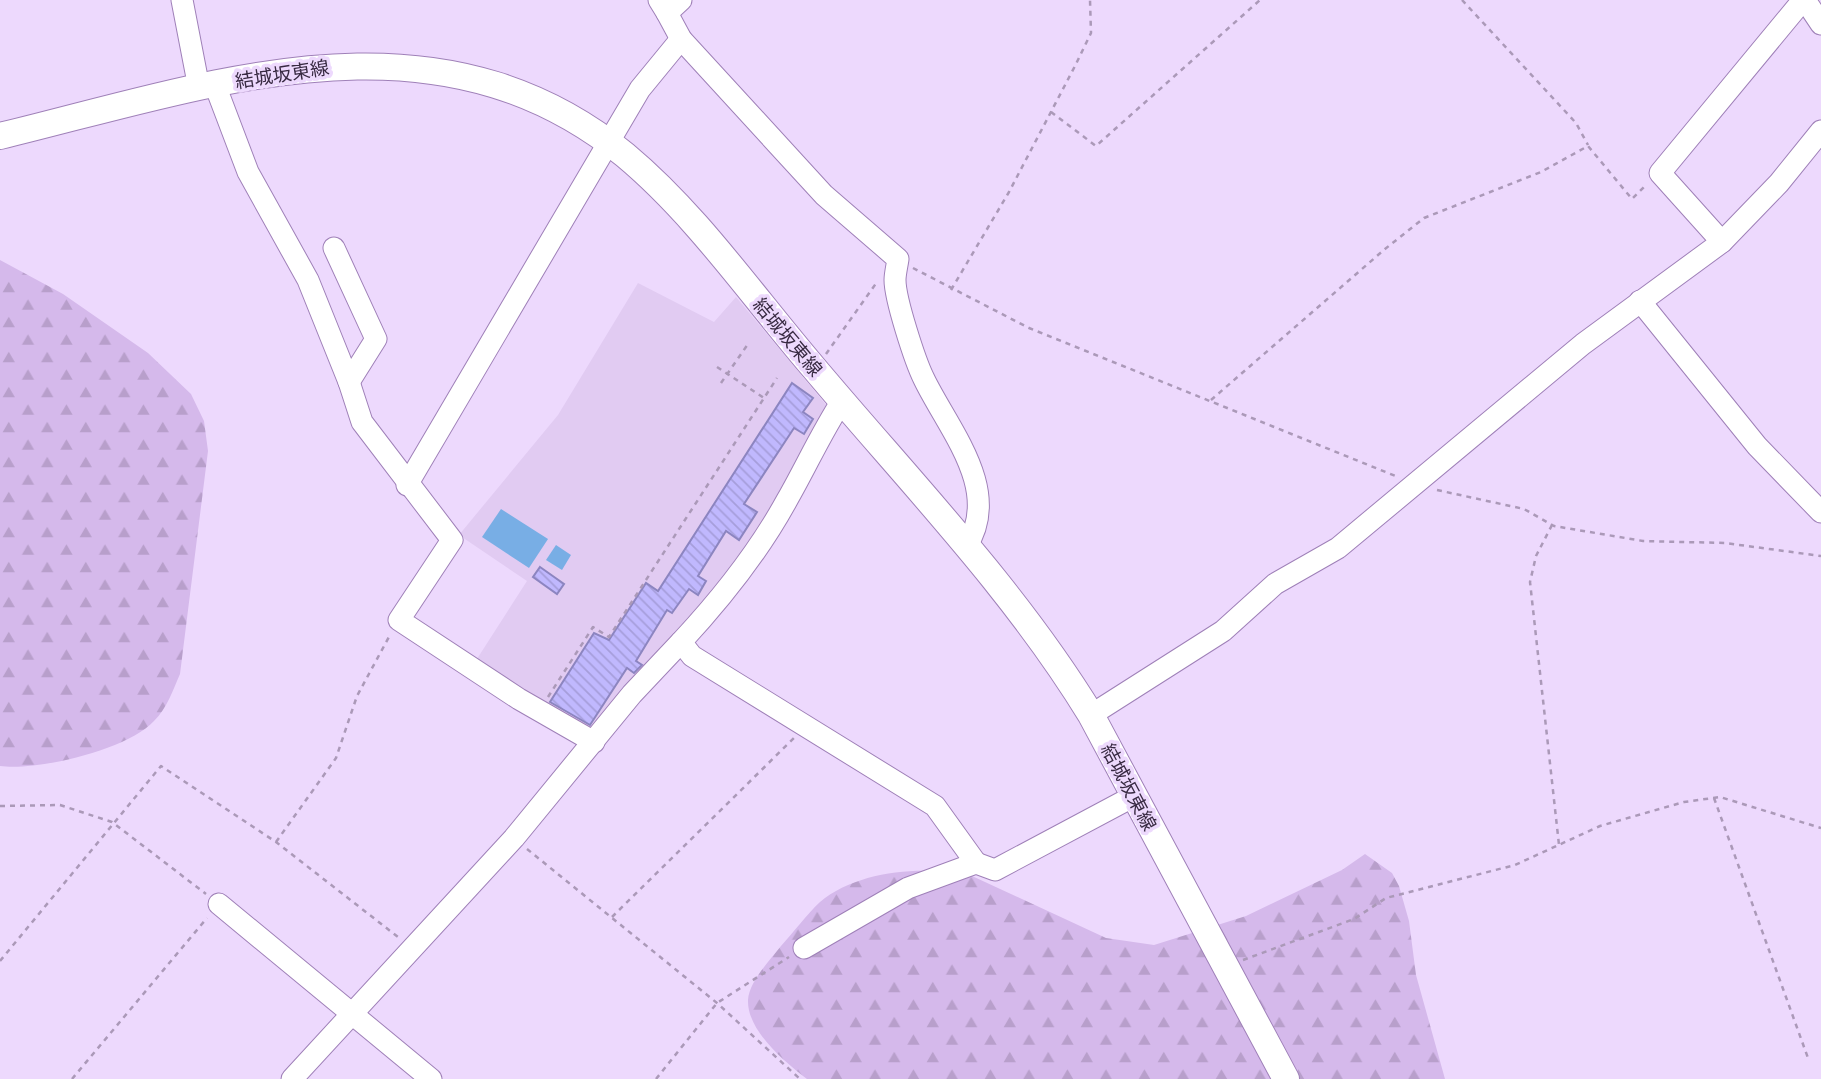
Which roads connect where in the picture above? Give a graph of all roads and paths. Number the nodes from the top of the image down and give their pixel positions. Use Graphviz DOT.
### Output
graph roads {
  1 [pos="182,0"];
  2 [pos="1090,0"];
  3 [pos="1260,0"];
  4 [pos="1462,0"];
  5 [pos="1804,0"];
  6 [pos="669,4"];
  7 [pos="1821,24"];
  8 [pos="681,39"];
  9 [pos="207,86"];
  10 [pos="1051,112"];
  11 [pos="1821,131"];
  12 [pos="0,136"];
  13 [pos="610,144"];
  14 [pos="1588,146"];
  15 [pos="1660,173"];
  16 [pos="1722,242"];
  17 [pos="334,248"];
  18 [pos="896,258"];
  19 [pos="951,290"];
  20 [pos="1640,301"];
  21 [pos="748,344"];
  22 [pos="717,367"];
  23 [pos="815,369"];
  24 [pos="727,373"];
  25 [pos="777,378"];
  26 [pos="349,382"];
  27 [pos="721,383"];
  28 [pos="764,398"];
  29 [pos="1212,400"];
  30 [pos="842,401"];
  31 [pos="407,485"];
  32 [pos="1417,485"];
  33 [pos="1821,512"];
  34 [pos="1552,525"];
  35 [pos="966,547"];
  36 [pos="1821,556"];
  37 [pos="399,620"];
  38 [pos="681,642"];
  39 [pos="547,698"];
  40 [pos="1091,715"];
  41 [pos="807,725"];
  42 [pos="594,742"];
  43 [pos="1134,796"];
  44 [pos="1714,798"];
  45 [pos="0,806"];
  46 [pos="112,822"];
  47 [pos="1821,828"];
  48 [pos="514,838"];
  49 [pos="276,842"];
  50 [pos="1559,845"];
  51 [pos="976,863"];
  52 [pos="219,904"];
  53 [pos="611,917"];
  54 [pos="411,948"];
  55 [pos="804,948"];
  56 [pos="0,961"];
  57 [pos="1226,967"];
  58 [pos="717,1003"];
  59 [pos="350,1014"];
  60 [pos="1808,1058"];
  61 [pos="72,1079"];
  62 [pos="292,1079"];
  63 [pos="430,1079"];
  64 [pos="656,1079"];
  65 [pos="800,1079"];
  66 [pos="1286,1079"];
  1 -- 9 [label="street"];
  2 -- 10 [label="path"];
  3 -- 10 [label="path"];
  4 -- 14 [label="path"];
  5 -- 7 [label="street"];
  5 -- 15 [label="street"];
  6 -- 8 [label="street"];
  8 -- 13 [label="street"];
  8 -- 18 [label="street"];
  9 -- 12 [label="main road, 結城坂東線"];
  9 -- 13 [label="main road, 結城坂東線"];
  9 -- 26 [label="street"];
  10 -- 19 [label="path"];
  11 -- 16 [label="street"];
  13 -- 23 [label="main road, 結城坂東線"];
  13 -- 31 [label="street"];
  14 -- 15 [label="path"];
  14 -- 29 [label="path"];
  15 -- 16 [label="street"];
  16 -- 20 [label="street"];
  17 -- 26 [label="street"];
  18 -- 19 [label="path"];
  18 -- 23 [label="path"];
  18 -- 35 [label="street"];
  19 -- 29 [label="path"];
  20 -- 32 [label="street"];
  20 -- 33 [label="street"];
  21 -- 24 [label="path"];
  22 -- 24 [label="path"];
  23 -- 30 [label="main road, 結城坂東線"];
  24 -- 27 [label="path"];
  24 -- 28 [label="path"];
  25 -- 28 [label="path"];
  26 -- 31 [label="street"];
  28 -- 39 [label="path"];
  29 -- 32 [label="path"];
  30 -- 35 [label="main road, 結城坂東線"];
  30 -- 38 [label="street"];
  31 -- 37 [label="street"];
  32 -- 34 [label="path"];
  32 -- 40 [label="street"];
  34 -- 36 [label="path"];
  34 -- 50 [label="path"];
  35 -- 40 [label="main road, 結城坂東線"];
  37 -- 42 [label="street"];
  37 -- 49 [label="path"];
  38 -- 41 [label="street"];
  38 -- 42 [label="street"];
  40 -- 43 [label="main road, 結城坂東線"];
  41 -- 51 [label="street"];
  41 -- 53 [label="path"];
  42 -- 48 [label="street"];
  43 -- 51 [label="street"];
  43 -- 57 [label="main road, 結城坂東線"];
  44 -- 47 [label="path"];
  44 -- 50 [label="path"];
  44 -- 60 [label="path"];
  45 -- 46 [label="path"];
  46 -- 49 [label="path"];
  46 -- 52 [label="path"];
  46 -- 56 [label="path"];
  48 -- 53 [label="path"];
  48 -- 54 [label="street"];
  49 -- 54 [label="path"];
  50 -- 57 [label="path"];
  51 -- 55 [label="street"];
  52 -- 59 [label="street"];
  52 -- 61 [label="path"];
  53 -- 58 [label="path"];
  54 -- 59 [label="street"];
  55 -- 58 [label="path"];
  57 -- 66 [label="main road, 結城坂東線"];
  58 -- 64 [label="path"];
  58 -- 65 [label="path"];
  59 -- 62 [label="street"];
  59 -- 63 [label="street"];
}
